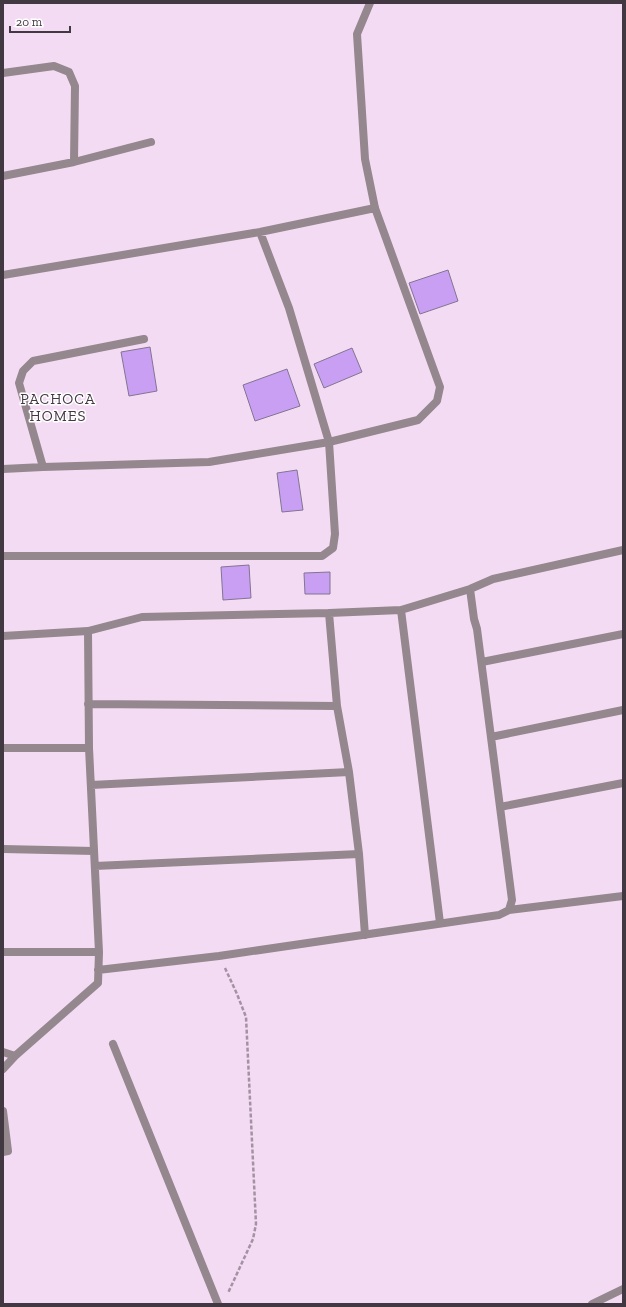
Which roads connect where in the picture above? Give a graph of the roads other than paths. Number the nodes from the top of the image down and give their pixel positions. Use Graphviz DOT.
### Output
graph roads {
  1 [pos="370,3"];
  2 [pos="3,73"];
  3 [pos="150,142"];
  4 [pos="74,162"];
  5 [pos="3,176"];
  6 [pos="375,208"];
  7 [pos="260,232"];
  8 [pos="3,275"];
  9 [pos="144,339"];
  10 [pos="329,442"];
  11 [pos="43,467"];
  12 [pos="3,469"];
  13 [pos="623,550"];
  14 [pos="3,556"];
  15 [pos="470,589"];
  16 [pos="401,610"];
  17 [pos="329,613"];
  18 [pos="88,631"];
  19 [pos="623,634"];
  20 [pos="3,636"];
  21 [pos="482,662"];
  22 [pos="88,704"];
  23 [pos="337,706"];
  24 [pos="623,710"];
  25 [pos="491,737"];
  26 [pos="3,748"];
  27 [pos="89,748"];
  28 [pos="349,772"];
  29 [pos="623,784"];
  30 [pos="91,785"];
  31 [pos="500,807"];
  32 [pos="3,849"];
  33 [pos="94,851"];
  34 [pos="359,854"];
  35 [pos="95,866"];
  36 [pos="623,896"];
  37 [pos="509,910"];
  38 [pos="440,923"];
  39 [pos="365,935"];
  40 [pos="3,952"];
  41 [pos="99,952"];
  42 [pos="98,970"];
  43 [pos="114,1044"];
  44 [pos="3,1052"];
  45 [pos="15,1056"];
  46 [pos="3,1069"];
  47 [pos="3,1111"];
  48 [pos="3,1152"];
  49 [pos="623,1289"];
  50 [pos="218,1304"];
  51 [pos="592,1304"];
  1 -- 6 [label="street"];
  2 -- 4 [label="street"];
  3 -- 4 [label="street"];
  4 -- 5 [label="street"];
  6 -- 7 [label="street"];
  6 -- 10 [label="street"];
  7 -- 8 [label="street"];
  7 -- 10 [label="street"];
  9 -- 11 [label="street"];
  10 -- 11 [label="street"];
  10 -- 14 [label="street"];
  11 -- 12 [label="street"];
  13 -- 15 [label="street"];
  15 -- 16 [label="street"];
  15 -- 21 [label="street"];
  16 -- 17 [label="street"];
  16 -- 38 [label="street"];
  17 -- 18 [label="street"];
  17 -- 23 [label="street"];
  18 -- 20 [label="street"];
  18 -- 22 [label="street"];
  19 -- 21 [label="street"];
  21 -- 25 [label="street"];
  22 -- 23 [label="street"];
  22 -- 27 [label="street"];
  23 -- 28 [label="street"];
  24 -- 25 [label="street"];
  25 -- 31 [label="street"];
  26 -- 27 [label="street"];
  27 -- 30 [label="street"];
  28 -- 30 [label="street"];
  28 -- 34 [label="street"];
  29 -- 31 [label="street"];
  30 -- 33 [label="street"];
  31 -- 37 [label="street"];
  32 -- 33 [label="street"];
  33 -- 35 [label="street"];
  34 -- 35 [label="street"];
  34 -- 39 [label="street"];
  35 -- 41 [label="street"];
  36 -- 37 [label="street"];
  37 -- 38 [label="street"];
  38 -- 39 [label="street"];
  39 -- 42 [label="street"];
  40 -- 41 [label="street"];
  41 -- 42 [label="street"];
  42 -- 45 [label="street"];
  43 -- 50 [label="street"];
  44 -- 45 [label="street"];
  45 -- 46 [label="street"];
  47 -- 48 [label="street"];
  49 -- 51 [label="street"];
}
